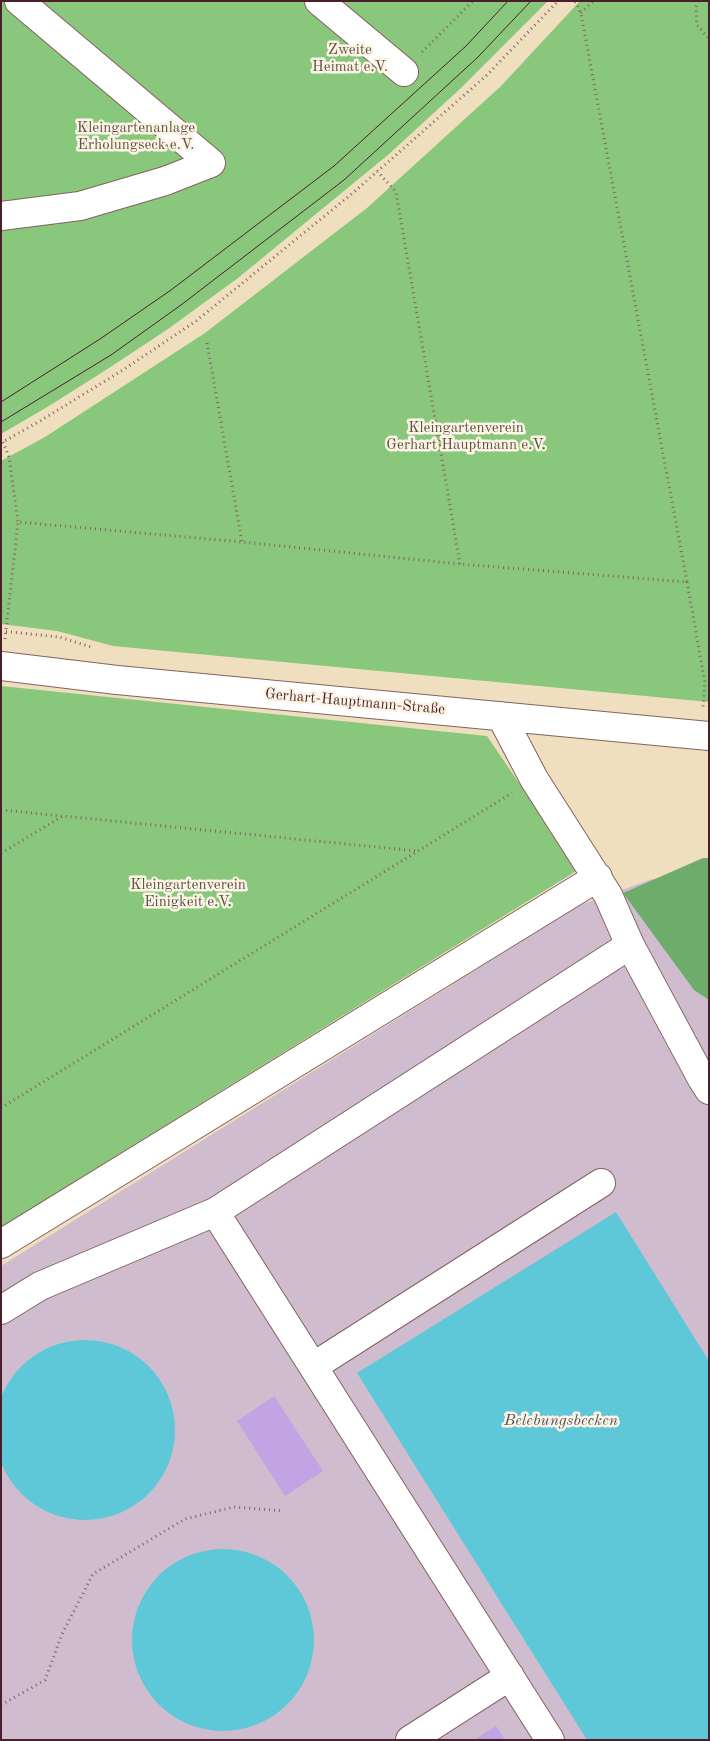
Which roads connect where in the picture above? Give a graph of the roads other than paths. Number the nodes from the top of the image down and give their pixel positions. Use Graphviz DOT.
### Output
graph roads {
  1 [pos="19,1"];
  2 [pos="319,1"];
  3 [pos="404,72"];
  4 [pos="1,216"];
  5 [pos="1,666"];
  6 [pos="501,716"];
  7 [pos="706,723"];
  8 [pos="598,877"];
  9 [pos="630,945"];
  10 [pos="709,1090"];
  11 [pos="601,1183"];
  12 [pos="215,1212"];
  13 [pos="1,1244"];
  14 [pos="1,1310"];
  15 [pos="314,1366"];
  16 [pos="510,1676"];
  17 [pos="410,1740"];
  18 [pos="550,1740"];
  1 -- 4 [label="street"];
  2 -- 3 [label="street"];
  5 -- 6 [label="street, Gerhart-Hauptmann-Straße"];
  6 -- 7 [label="street, Gerhart-Hauptmann-Straße"];
  6 -- 8 [label="street"];
  8 -- 9 [label="street"];
  8 -- 13 [label="street"];
  9 -- 10 [label="street"];
  9 -- 12 [label="street"];
  11 -- 15 [label="street"];
  12 -- 14 [label="street"];
  12 -- 15 [label="street"];
  15 -- 16 [label="street"];
  16 -- 17 [label="street"];
  16 -- 18 [label="street"];
}
